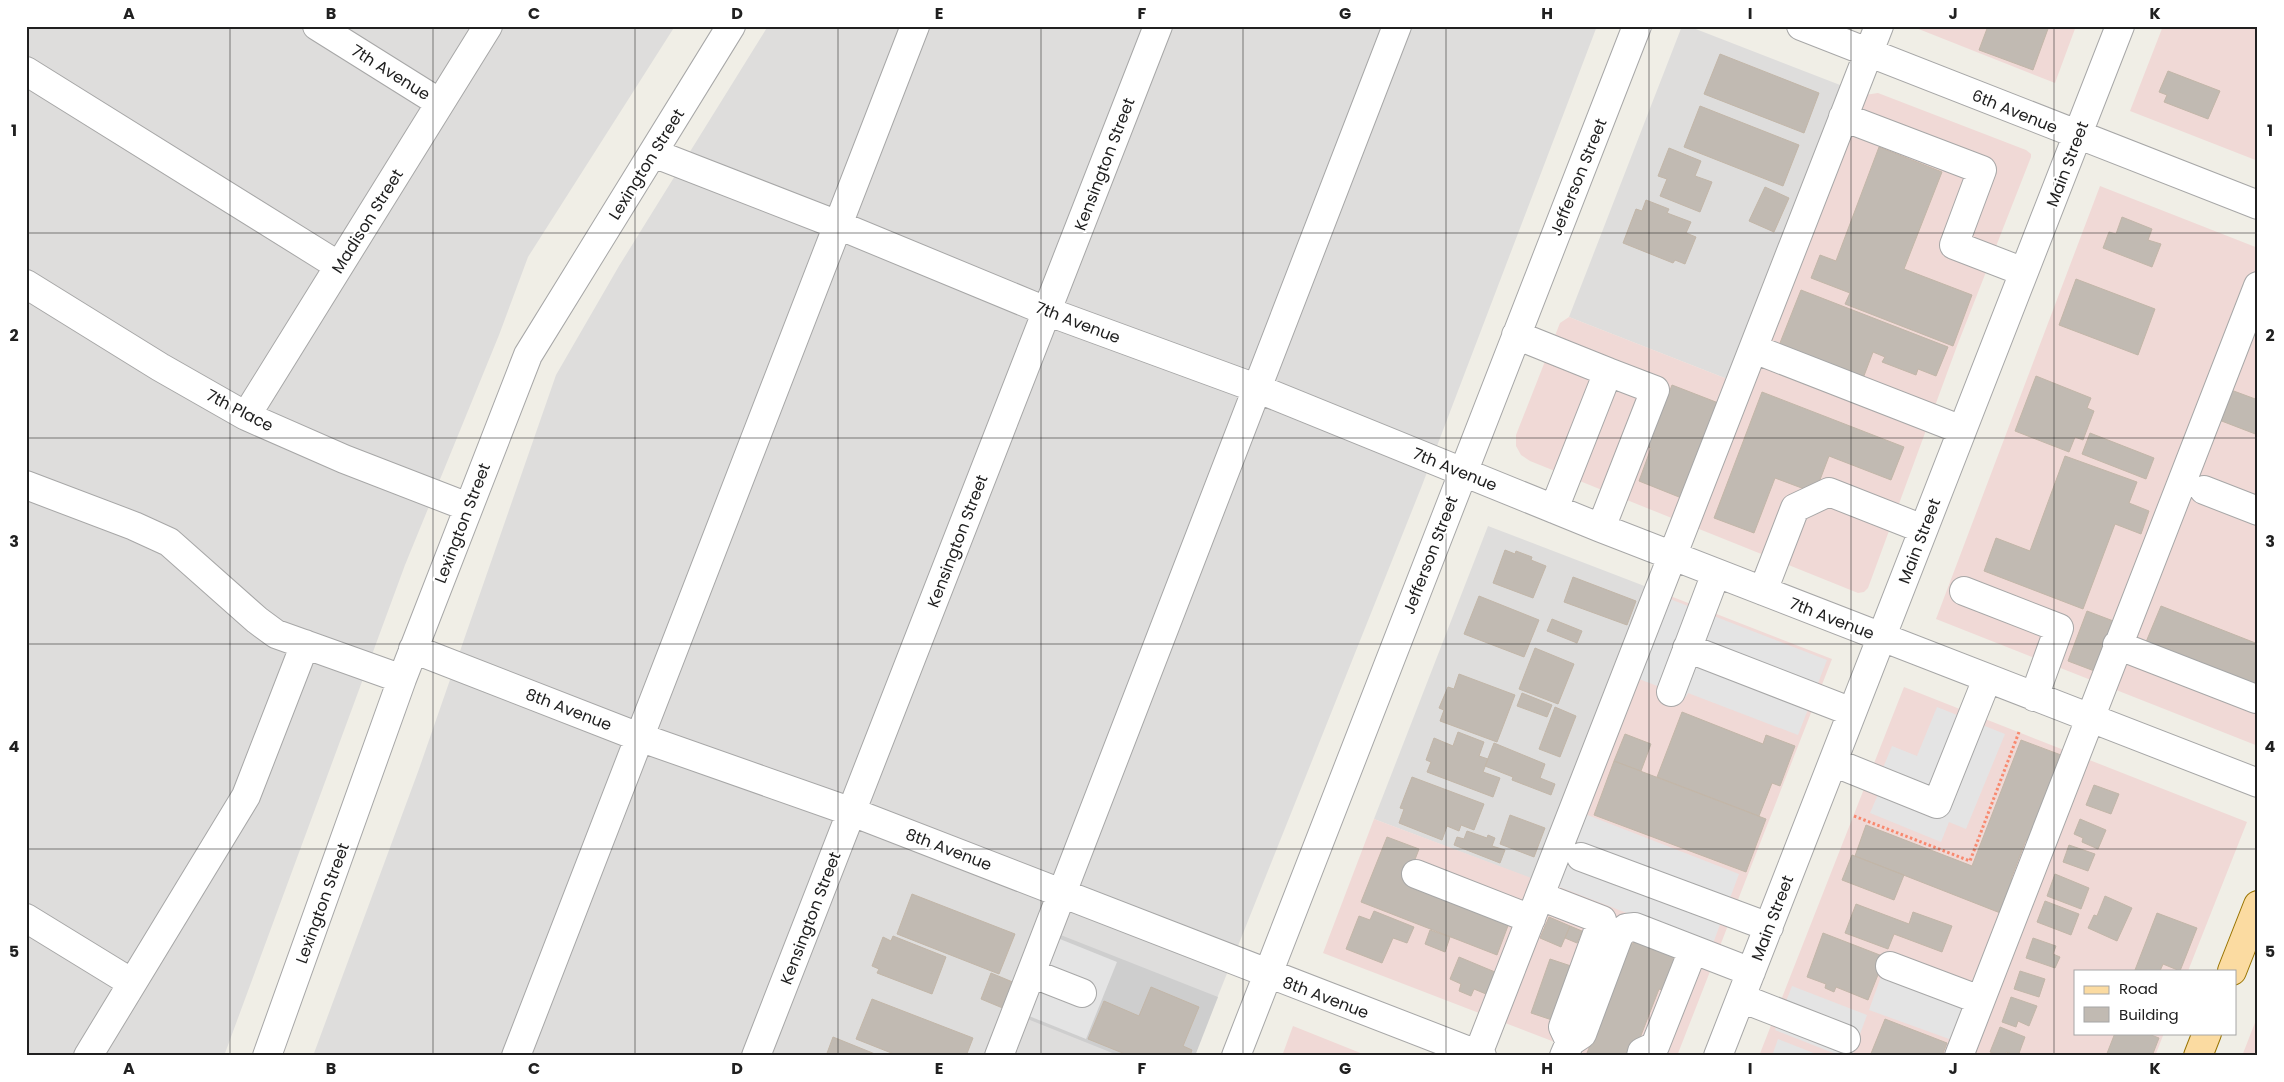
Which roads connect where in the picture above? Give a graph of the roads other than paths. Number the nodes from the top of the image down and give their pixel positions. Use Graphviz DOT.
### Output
graph roads {
  1 [pos="317,26"];
  2 [pos="488,26"];
  3 [pos="731,26"];
  4 [pos="915,26"];
  5 [pos="1158,26"];
  6 [pos="1397,26"];
  7 [pos="1638,26"];
  8 [pos="1801,26"];
  9 [pos="1879,26"];
  10 [pos="2120,26"];
  11 [pos="1869,53"];
  12 [pos="26,71"];
  13 [pos="440,103"];
  14 [pos="1843,117"];
  15 [pos="2078,135"];
  16 [pos="653,153"];
  17 [pos="2258,205"];
  18 [pos="838,225"];
  19 [pos="339,266"];
  20 [pos="2024,272"];
  21 [pos="26,284"];
  22 [pos="2258,286"];
  23 [pos="1046,311"];
  24 [pos="1516,335"];
  25 [pos="1754,350"];
  26 [pos="1608,372"];
  27 [pos="1256,388"];
  28 [pos="246,416"];
  29 [pos="1962,430"];
  30 [pos="1462,473"];
  31 [pos="26,485"];
  32 [pos="2204,490"];
  33 [pos="468,508"];
  34 [pos="1554,509"];
  35 [pos="2258,511"];
  36 [pos="1601,528"];
  37 [pos="1924,529"];
  38 [pos="1674,557"];
  39 [pos="1716,573"];
  40 [pos="1964,590"];
  41 [pos="1763,591"];
  42 [pos="1882,637"];
  43 [pos="305,644"];
  44 [pos="2117,645"];
  45 [pos="1687,648"];
  46 [pos="414,649"];
  47 [pos="402,679"];
  48 [pos="1987,679"];
  49 [pos="1671,692"];
  50 [pos="2034,697"];
  51 [pos="2256,699"];
  52 [pos="1852,712"];
  53 [pos="2089,718"];
  54 [pos="639,737"];
  55 [pos="1833,762"];
  56 [pos="2258,784"];
  57 [pos="852,812"];
  58 [pos="1581,857"];
  59 [pos="1416,874"];
  60 [pos="1062,893"];
  61 [pos="2258,905"];
  62 [pos="1536,908"];
  63 [pos="26,918"];
  64 [pos="1769,927"];
  65 [pos="1693,950"];
  66 [pos="1890,966"];
  67 [pos="2232,970"];
  68 [pos="1751,972"];
  69 [pos="1031,973"];
  70 [pos="1267,974"];
  71 [pos="132,983"];
  72 [pos="1082,993"];
  73 [pos="1741,998"];
  74 [pos="1980,1000"];
  75 [pos="2207,1034"];
  76 [pos="1846,1039"];
  77 [pos="1567,1049"];
  78 [pos="1480,1055"];
  79 [pos="1720,1055"];
  80 [pos="88,1056"];
  81 [pos="267,1056"];
  82 [pos="516,1056"];
  83 [pos="756,1056"];
  84 [pos="999,1056"];
  85 [pos="1236,1056"];
  86 [pos="1641,1056"];
  87 [pos="1959,1056"];
  88 [pos="2198,1056"];
  1 -- 13 [label="street, 7th Avenue"];
  2 -- 13 [label="street, Madison Street"];
  3 -- 16 [label="street, Lexington Street"];
  4 -- 18 [label="street"];
  5 -- 23 [label="street, Kensington Street"];
  6 -- 27 [label="street"];
  7 -- 24 [label="street, Jefferson Street"];
  8 -- 11 [label="street, 6th Avenue"];
  9 -- 11 [label="street"];
  10 -- 15 [label="street, Main Street"];
  11 -- 14 [label="street"];
  11 -- 15 [label="street, 6th Avenue"];
  12 -- 19 [label="street"];
  13 -- 19 [label="street, Madison Street"];
  14 -- 20 [label="street"];
  14 -- 25 [label="street"];
  15 -- 17 [label="street, 6th Avenue"];
  15 -- 20 [label="street, Main Street"];
  16 -- 18 [label="street, 7th Avenue"];
  16 -- 33 [label="street, Lexington Street"];
  18 -- 23 [label="street, 7th Avenue"];
  18 -- 54 [label="street"];
  19 -- 28 [label="street, Madison Street"];
  20 -- 29 [label="street, Main Street"];
  21 -- 28 [label="street, 7th Place"];
  22 -- 44 [label="street"];
  23 -- 27 [label="street, 7th Avenue"];
  23 -- 57 [label="street, Kensington Street"];
  24 -- 26 [label="street"];
  24 -- 30 [label="street, Jefferson Street"];
  25 -- 29 [label="street"];
  25 -- 38 [label="street"];
  26 -- 34 [label="street"];
  26 -- 36 [label="street"];
  27 -- 30 [label="street, 7th Avenue"];
  27 -- 60 [label="street"];
  28 -- 33 [label="street, 7th Place"];
  29 -- 37 [label="street, Main Street"];
  30 -- 34 [label="street, 7th Avenue"];
  30 -- 70 [label="street, Jefferson Street"];
  31 -- 43 [label="street"];
  32 -- 35 [label="street"];
  33 -- 46 [label="street, Lexington Street"];
  34 -- 36 [label="street, 7th Avenue"];
  36 -- 38 [label="street, 7th Avenue"];
  37 -- 41 [label="street"];
  37 -- 42 [label="street, Main Street"];
  38 -- 39 [label="street, 7th Avenue"];
  38 -- 62 [label="street"];
  39 -- 41 [label="street, 7th Avenue"];
  39 -- 45 [label="street"];
  40 -- 50 [label="street"];
  41 -- 42 [label="street, 7th Avenue"];
  42 -- 48 [label="street, 7th Avenue"];
  42 -- 52 [label="street, Main Street"];
  43 -- 47 [label="street"];
  43 -- 71 [label="street"];
  44 -- 51 [label="street"];
  44 -- 53 [label="street"];
  45 -- 49 [label="street"];
  45 -- 52 [label="street"];
  46 -- 47 [label="street, Lexington Street"];
  46 -- 54 [label="street, 8th Avenue"];
  47 -- 81 [label="street, Lexington Street"];
  48 -- 50 [label="street, 7th Avenue"];
  48 -- 55 [label="street"];
  50 -- 53 [label="street, 7th Avenue"];
  52 -- 55 [label="street, Main Street"];
  53 -- 56 [label="street, 7th Avenue"];
  53 -- 74 [label="street"];
  54 -- 57 [label="street, 8th Avenue"];
  54 -- 82 [label="street"];
  55 -- 64 [label="street, Main Street"];
  57 -- 60 [label="street, 8th Avenue"];
  57 -- 83 [label="street, Kensington Street"];
  58 -- 64 [label="street"];
  59 -- 62 [label="street"];
  60 -- 69 [label="street"];
  60 -- 70 [label="street, 8th Avenue"];
  61 -- 67 [label="main road"];
  62 -- 77 [label="street"];
  62 -- 78 [label="street"];
  63 -- 71 [label="street"];
  64 -- 68 [label="street, Main Street"];
  65 -- 68 [label="street"];
  65 -- 77 [label="street"];
  65 -- 86 [label="street"];
  66 -- 74 [label="street"];
  68 -- 73 [label="street, Main Street"];
  69 -- 72 [label="street"];
  69 -- 84 [label="street"];
  70 -- 78 [label="street, 8th Avenue"];
  70 -- 85 [label="street, Jefferson Street"];
  71 -- 80 [label="street"];
  73 -- 76 [label="street"];
  73 -- 79 [label="street, Main Street"];
  74 -- 87 [label="street"];
  75 -- 88 [label="main road"];
}
